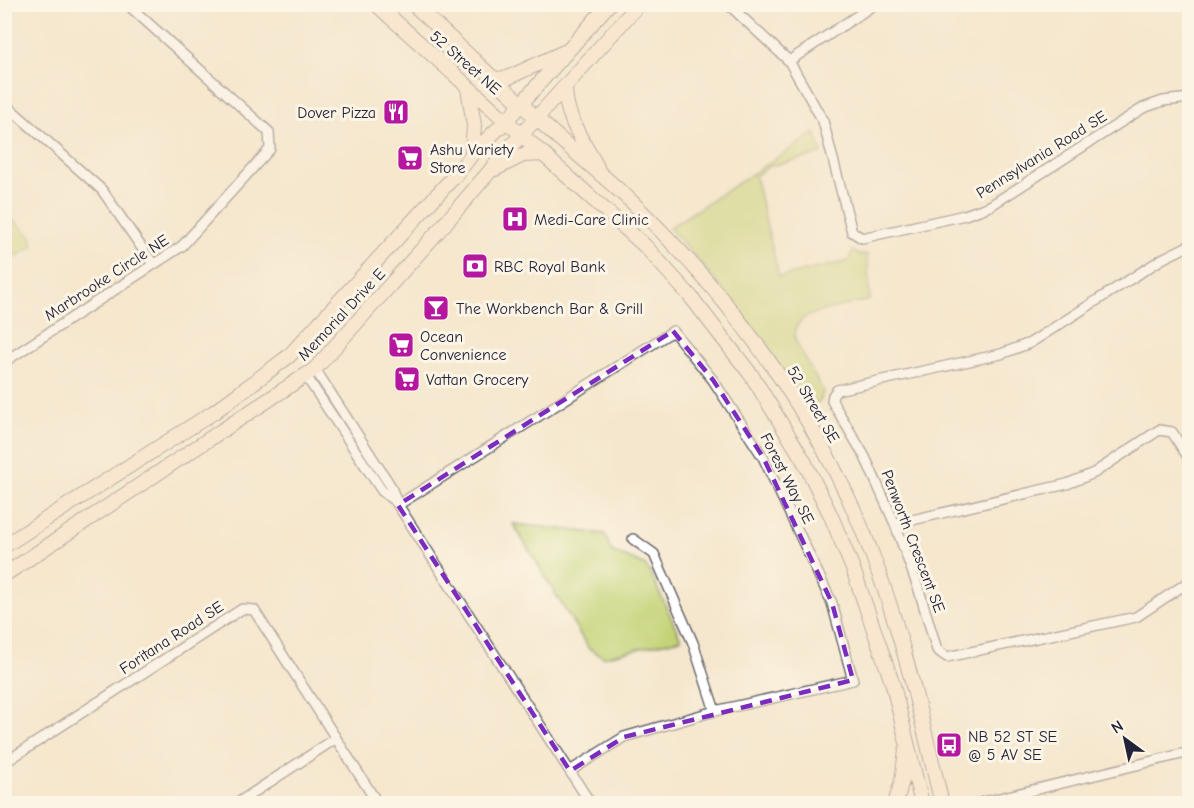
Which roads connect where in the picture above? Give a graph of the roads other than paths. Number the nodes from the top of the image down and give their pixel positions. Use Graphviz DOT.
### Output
graph roads {
  1 [pos="127,4"];
  2 [pos="376,4"];
  3 [pos="413,4"];
  4 [pos="609,4"];
  5 [pos="639,4"];
  6 [pos="728,4"];
  7 [pos="875,4"];
  8 [pos="568,50"];
  9 [pos="789,61"];
  10 [pos="494,79"];
  11 [pos="565,87"];
  12 [pos="468,88"];
  13 [pos="1190,98"];
  14 [pos="4,103"];
  15 [pos="521,104"];
  16 [pos="536,118"];
  17 [pos="507,120"];
  18 [pos="522,134"];
  19 [pos="472,154"];
  20 [pos="544,154"];
  21 [pos="488,173"];
  22 [pos="601,174"];
  23 [pos="1190,245"];
  24 [pos="153,264"];
  25 [pos="4,362"];
  26 [pos="310,372"];
  27 [pos="1190,460"];
  28 [pos="398,505"];
  29 [pos="895,524"];
  30 [pos="633,539"];
  31 [pos="4,546"];
  32 [pos="4,575"];
  33 [pos="1190,581"];
  34 [pos="716,711"];
  35 [pos="335,739"];
  36 [pos="907,742"];
  37 [pos="1190,752"];
  38 [pos="4,763"];
  39 [pos="570,771"];
  40 [pos="236,804"];
  41 [pos="378,804"];
  42 [pos="591,804"];
  43 [pos="895,804"];
  44 [pos="922,804"];
  45 [pos="942,804"];
  46 [pos="975,804"];
  1 -- 24 [label="street, Marbrooke Circle NE"];
  2 -- 12 [label="main road, 52 Street NE"];
  3 -- 10 [label="main road, 52 Street NE"];
  4 -- 8 [label="main road, Memorial Drive E"];
  5 -- 11 [label="main road, Memorial Drive E"];
  6 -- 9 [label="street, Pennsylvania Road SE"];
  7 -- 9 [label="street"];
  8 -- 10 [label="main road"];
  8 -- 15 [label="main road, Memorial Drive E"];
  9 -- 13 [label="street, Pennsylvania Road SE"];
  10 -- 15 [label="main road, 52 Street NE"];
  11 -- 16 [label="main road, Memorial Drive E"];
  11 -- 22 [label="main road"];
  12 -- 17 [label="main road, 52 Street NE"];
  12 -- 19 [label="main road"];
  14 -- 24 [label="street"];
  15 -- 16 [label="main road, 52 Street SE"];
  15 -- 17 [label="main road, Memorial Drive E"];
  16 -- 18 [label="main road, Memorial Drive E"];
  16 -- 22 [label="main road, 52 Street SE"];
  17 -- 18 [label="main road"];
  17 -- 19 [label="main road, Memorial Drive E"];
  18 -- 20 [label="main road"];
  18 -- 21 [label="main road, Memorial Drive E"];
  19 -- 31 [label="main road, Memorial Drive E"];
  20 -- 21 [label="main road"];
  20 -- 36 [label="main road"];
  21 -- 26 [label="main road, Memorial Drive E"];
  22 -- 45 [label="main road, 52 Street SE"];
  23 -- 29 [label="street, Penworth Crescent SE"];
  24 -- 25 [label="street, Marbrooke Circle NE"];
  26 -- 28 [label="street"];
  26 -- 32 [label="main road, Memorial Drive E"];
  27 -- 29 [label="street"];
  28 -- 34 [label="street, Forest Way SE"];
  28 -- 39 [label="street"];
  29 -- 33 [label="street, Penworth Crescent SE"];
  30 -- 34 [label="street"];
  34 -- 39 [label="street, Forest Way SE"];
  35 -- 38 [label="street, Foritana Road SE"];
  35 -- 40 [label="street"];
  35 -- 41 [label="street, Foritana Road SE"];
  36 -- 43 [label="main road"];
  36 -- 44 [label="main road"];
  37 -- 46 [label="street"];
  39 -- 42 [label="street"];
}
